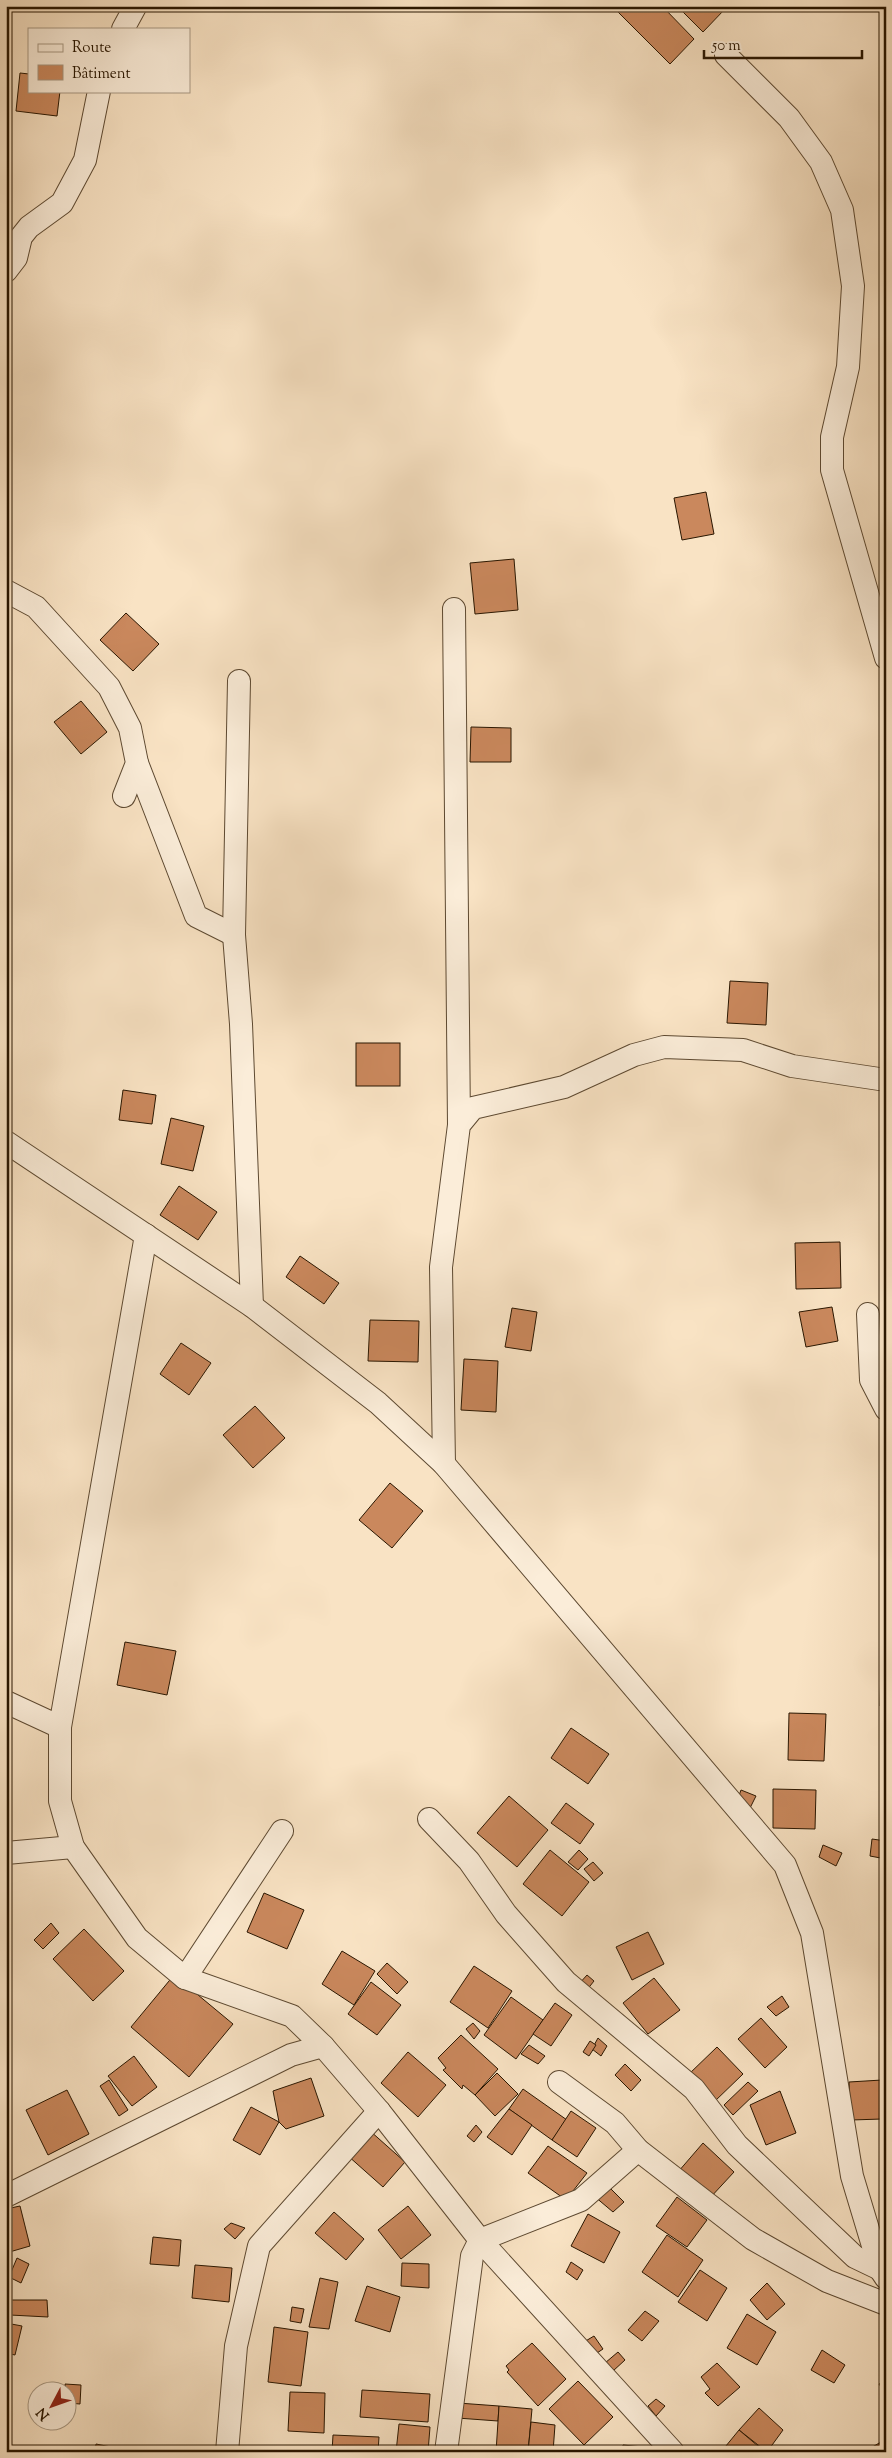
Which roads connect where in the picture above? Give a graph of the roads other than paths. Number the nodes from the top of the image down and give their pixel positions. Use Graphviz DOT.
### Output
graph roads {
  1 [pos="135,7"];
  2 [pos="124,28"];
  3 [pos="726,55"];
  4 [pos="99,92"];
  5 [pos="6,271"];
  6 [pos="6,591"];
  7 [pos="454,609"];
  8 [pos="886,658"];
  9 [pos="239,681"];
  10 [pos="137,763"];
  11 [pos="124,796"];
  12 [pos="234,935"];
  13 [pos="886,1080"];
  14 [pos="458,1125"];
  15 [pos="6,1142"];
  16 [pos="146,1235"];
  17 [pos="252,1306"];
  18 [pos="868,1314"];
  19 [pos="886,1409"];
  20 [pos="444,1464"];
  21 [pos="6,1702"];
  22 [pos="60,1727"];
  23 [pos="429,1819"];
  24 [pos="282,1832"];
  25 [pos="73,1847"];
  26 [pos="6,1853"];
  27 [pos="185,1978"];
  28 [pos="323,2046"];
  29 [pos="559,2082"];
  30 [pos="379,2111"];
  31 [pos="638,2150"];
  32 [pos="6,2196"];
  33 [pos="480,2240"];
  34 [pos="883,2273"];
  35 [pos="886,2304"];
  36 [pos="227,2452"];
  37 [pos="446,2452"];
  38 [pos="673,2452"];
  1 -- 2 [label="street"];
  3 -- 8 [label="street"];
  4 -- 5 [label="street"];
  6 -- 10 [label="street"];
  7 -- 14 [label="street"];
  9 -- 12 [label="street"];
  10 -- 11 [label="street"];
  10 -- 12 [label="street"];
  12 -- 17 [label="street"];
  13 -- 14 [label="street"];
  14 -- 20 [label="street"];
  15 -- 16 [label="street"];
  16 -- 17 [label="street"];
  16 -- 22 [label="street"];
  17 -- 20 [label="street"];
  18 -- 19 [label="street"];
  20 -- 34 [label="street"];
  21 -- 22 [label="street"];
  22 -- 25 [label="street"];
  23 -- 34 [label="street"];
  24 -- 27 [label="street"];
  25 -- 26 [label="street"];
  25 -- 27 [label="street"];
  27 -- 28 [label="street"];
  28 -- 30 [label="street"];
  28 -- 32 [label="street"];
  29 -- 31 [label="street"];
  30 -- 33 [label="street"];
  30 -- 36 [label="street"];
  31 -- 33 [label="street"];
  31 -- 35 [label="street"];
  33 -- 37 [label="street"];
  33 -- 38 [label="street"];
}
